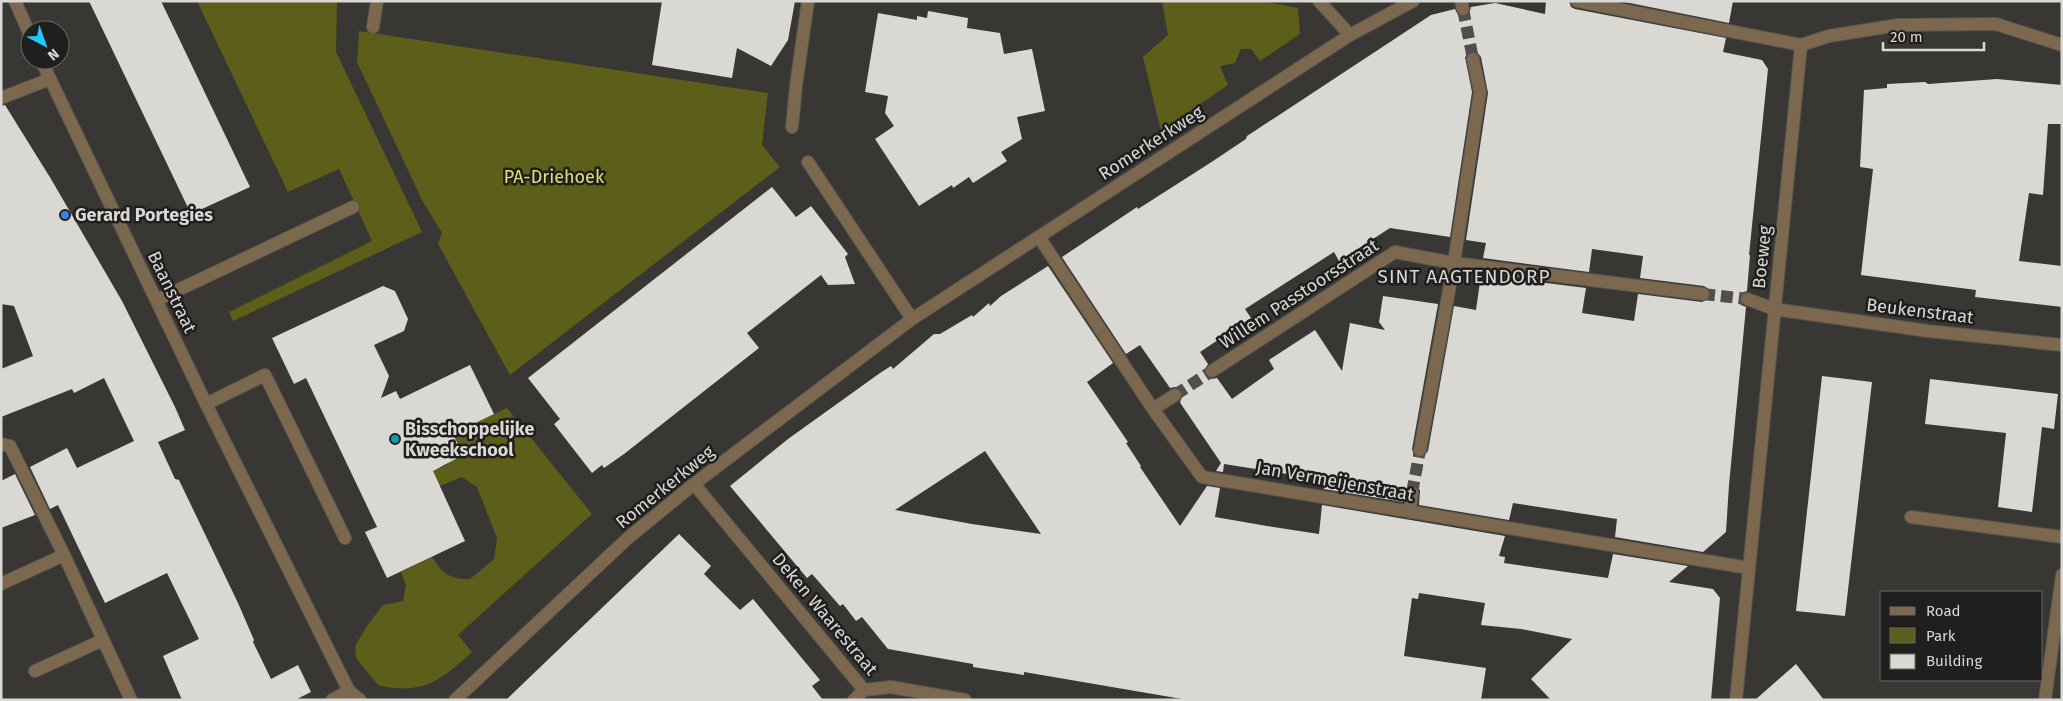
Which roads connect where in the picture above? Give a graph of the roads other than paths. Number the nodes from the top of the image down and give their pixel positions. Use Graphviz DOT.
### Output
graph roads {
  1 [pos="15,1"];
  2 [pos="377,1"];
  3 [pos="808,1"];
  4 [pos="1320,1"];
  5 [pos="1413,1"];
  6 [pos="1577,1"];
  7 [pos="23,20"];
  8 [pos="373,27"];
  9 [pos="1350,35"];
  10 [pos="1801,45"];
  11 [pos="2062,45"];
  12 [pos="1473,59"];
  13 [pos="46,70"];
  14 [pos="50,79"];
  15 [pos="1,98"];
  16 [pos="792,127"];
  17 [pos="808,162"];
  18 [pos="353,207"];
  19 [pos="1039,237"];
  20 [pos="1454,263"];
  21 [pos="1703,294"];
  22 [pos="1747,299"];
  23 [pos="157,300"];
  24 [pos="1774,309"];
  25 [pos="912,319"];
  26 [pos="2062,345"];
  27 [pos="1212,371"];
  28 [pos="1175,395"];
  29 [pos="206,404"];
  30 [pos="1153,409"];
  31 [pos="5,445"];
  32 [pos="1420,450"];
  33 [pos="694,484"];
  34 [pos="1412,493"];
  35 [pos="1410,512"];
  36 [pos="1911,517"];
  37 [pos="2062,537"];
  38 [pos="345,538"];
  39 [pos="64,555"];
  40 [pos="1749,568"];
  41 [pos="2062,575"];
  42 [pos="1,584"];
  43 [pos="103,640"];
  44 [pos="35,671"];
  45 [pos="864,690"];
  46 [pos="349,691"];
  47 [pos="131,700"];
  48 [pos="332,700"];
  49 [pos="360,700"];
  50 [pos="455,700"];
  51 [pos="854,700"];
  52 [pos="965,700"];
  53 [pos="1736,700"];
  54 [pos="2045,700"];
  1 -- 7 [label="street"];
  2 -- 8 [label="street"];
  3 -- 16 [label="street"];
  4 -- 9 [label="street"];
  5 -- 9 [label="street, Romerkerkweg"];
  6 -- 10 [label="street"];
  9 -- 19 [label="street, Romerkerkweg"];
  10 -- 11 [label="street"];
  10 -- 24 [label="street, Boeweg"];
  12 -- 20 [label="street"];
  13 -- 14 [label="street, Baanstraat"];
  14 -- 15 [label="street"];
  14 -- 23 [label="street, Baanstraat"];
  17 -- 25 [label="street"];
  18 -- 23 [label="street"];
  19 -- 25 [label="street, Romerkerkweg"];
  19 -- 30 [label="street, Jan Vermeijenstraat"];
  20 -- 21 [label="street, Willem Passtoorsstraat"];
  20 -- 27 [label="street, Willem Passtoorsstraat"];
  20 -- 32 [label="street"];
  22 -- 24 [label="street"];
  23 -- 29 [label="street, Baanstraat"];
  24 -- 26 [label="street, Beukenstraat"];
  24 -- 40 [label="street, Boeweg"];
  25 -- 33 [label="street, Romerkerkweg"];
  28 -- 30 [label="street"];
  29 -- 38 [label="street"];
  29 -- 46 [label="street, Baanstraat"];
  30 -- 35 [label="street, Jan Vermeijenstraat"];
  31 -- 39 [label="street"];
  33 -- 45 [label="street, Deken Waarestraat"];
  33 -- 50 [label="street, Romerkerkweg"];
  34 -- 35 [label="street"];
  35 -- 40 [label="street, Jan Vermeijenstraat"];
  36 -- 37 [label="street"];
  39 -- 42 [label="street"];
  39 -- 43 [label="street"];
  40 -- 53 [label="street, Boeweg"];
  41 -- 54 [label="street"];
  43 -- 44 [label="street"];
  43 -- 47 [label="street"];
  45 -- 51 [label="street"];
  45 -- 52 [label="street, Deken Waarestraat"];
  46 -- 48 [label="street"];
  46 -- 49 [label="street, Baanstraat"];
}
